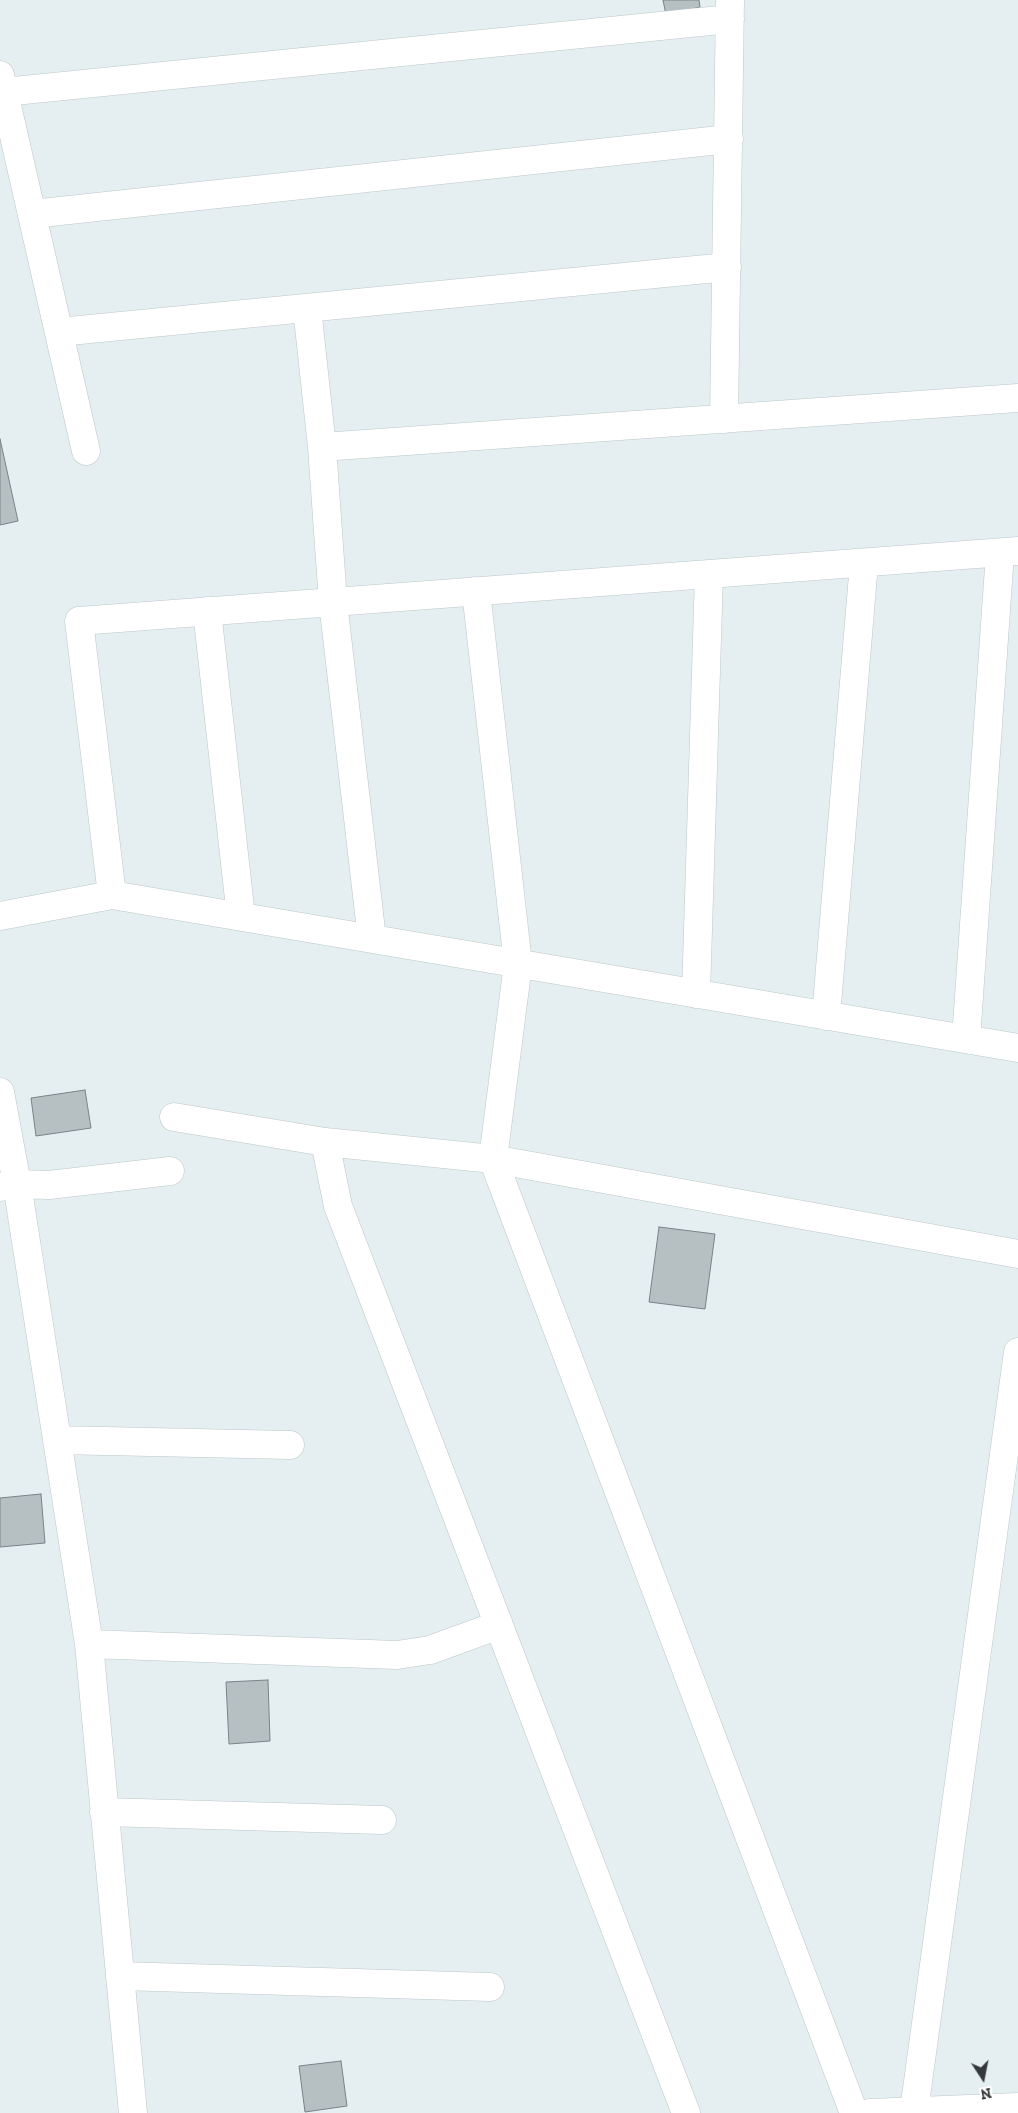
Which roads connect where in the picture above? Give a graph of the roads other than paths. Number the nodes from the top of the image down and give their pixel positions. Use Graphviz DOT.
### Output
graph roads {
  1 [pos="730,9"];
  2 [pos="2,83"];
  3 [pos="729,139"];
  4 [pos="32,214"];
  5 [pos="726,267"];
  6 [pos="307,308"];
  7 [pos="59,332"];
  8 [pos="1018,398"];
  9 [pos="724,419"];
  10 [pos="322,447"];
  11 [pos="86,451"];
  12 [pos="1009,552"];
  13 [pos="864,563"];
  14 [pos="710,574"];
  15 [pos="476,591"];
  16 [pos="333,602"];
  17 [pos="208,611"];
  18 [pos="112,895"];
  19 [pos="0,916"];
  20 [pos="241,917"];
  21 [pos="372,939"];
  22 [pos="518,964"];
  23 [pos="696,994"];
  24 [pos="826,1016"];
  25 [pos="966,1040"];
  26 [pos="1018,1048"];
  27 [pos="0,1092"];
  28 [pos="174,1117"];
  29 [pos="326,1142"];
  30 [pos="493,1160"];
  31 [pos="170,1171"];
  32 [pos="8,1186"];
  33 [pos="1018,1254"];
  34 [pos="1018,1352"];
  35 [pos="57,1440"];
  36 [pos="290,1445"];
  37 [pos="499,1625"];
  38 [pos="89,1644"];
  39 [pos="104,1812"];
  40 [pos="382,1820"];
  41 [pos="120,1976"];
  42 [pos="490,1987"];
  43 [pos="1018,2107"];
  44 [pos="914,2111"];
  45 [pos="133,2113"];
  46 [pos="686,2113"];
  47 [pos="854,2113"];
  48 [pos="870,2113"];
  1 -- 2 [label="street"];
  1 -- 3 [label="street"];
  2 -- 4 [label="street"];
  3 -- 4 [label="street"];
  3 -- 5 [label="street"];
  4 -- 7 [label="street"];
  5 -- 6 [label="street"];
  5 -- 9 [label="street"];
  6 -- 7 [label="street"];
  6 -- 10 [label="street"];
  7 -- 11 [label="street"];
  8 -- 9 [label="street"];
  9 -- 10 [label="street"];
  10 -- 16 [label="street"];
  12 -- 13 [label="street"];
  12 -- 25 [label="street"];
  13 -- 14 [label="street"];
  13 -- 24 [label="street"];
  14 -- 15 [label="street"];
  14 -- 23 [label="street"];
  15 -- 16 [label="street"];
  15 -- 22 [label="street"];
  16 -- 17 [label="street"];
  16 -- 21 [label="street"];
  17 -- 18 [label="street"];
  17 -- 20 [label="street"];
  18 -- 19 [label="street"];
  18 -- 20 [label="street"];
  20 -- 21 [label="street"];
  21 -- 22 [label="street"];
  22 -- 23 [label="street"];
  22 -- 30 [label="street"];
  23 -- 24 [label="street"];
  24 -- 25 [label="street"];
  25 -- 26 [label="street"];
  27 -- 32 [label="street"];
  28 -- 29 [label="street"];
  29 -- 30 [label="street"];
  29 -- 37 [label="street"];
  30 -- 33 [label="street"];
  30 -- 47 [label="street"];
  31 -- 32 [label="street"];
  32 -- 35 [label="street"];
  34 -- 44 [label="street"];
  35 -- 36 [label="street"];
  35 -- 38 [label="street"];
  37 -- 38 [label="street"];
  37 -- 46 [label="street"];
  38 -- 39 [label="street"];
  39 -- 40 [label="street"];
  39 -- 41 [label="street"];
  41 -- 42 [label="street"];
  41 -- 45 [label="street"];
  43 -- 44 [label="street"];
  44 -- 48 [label="street"];
}
